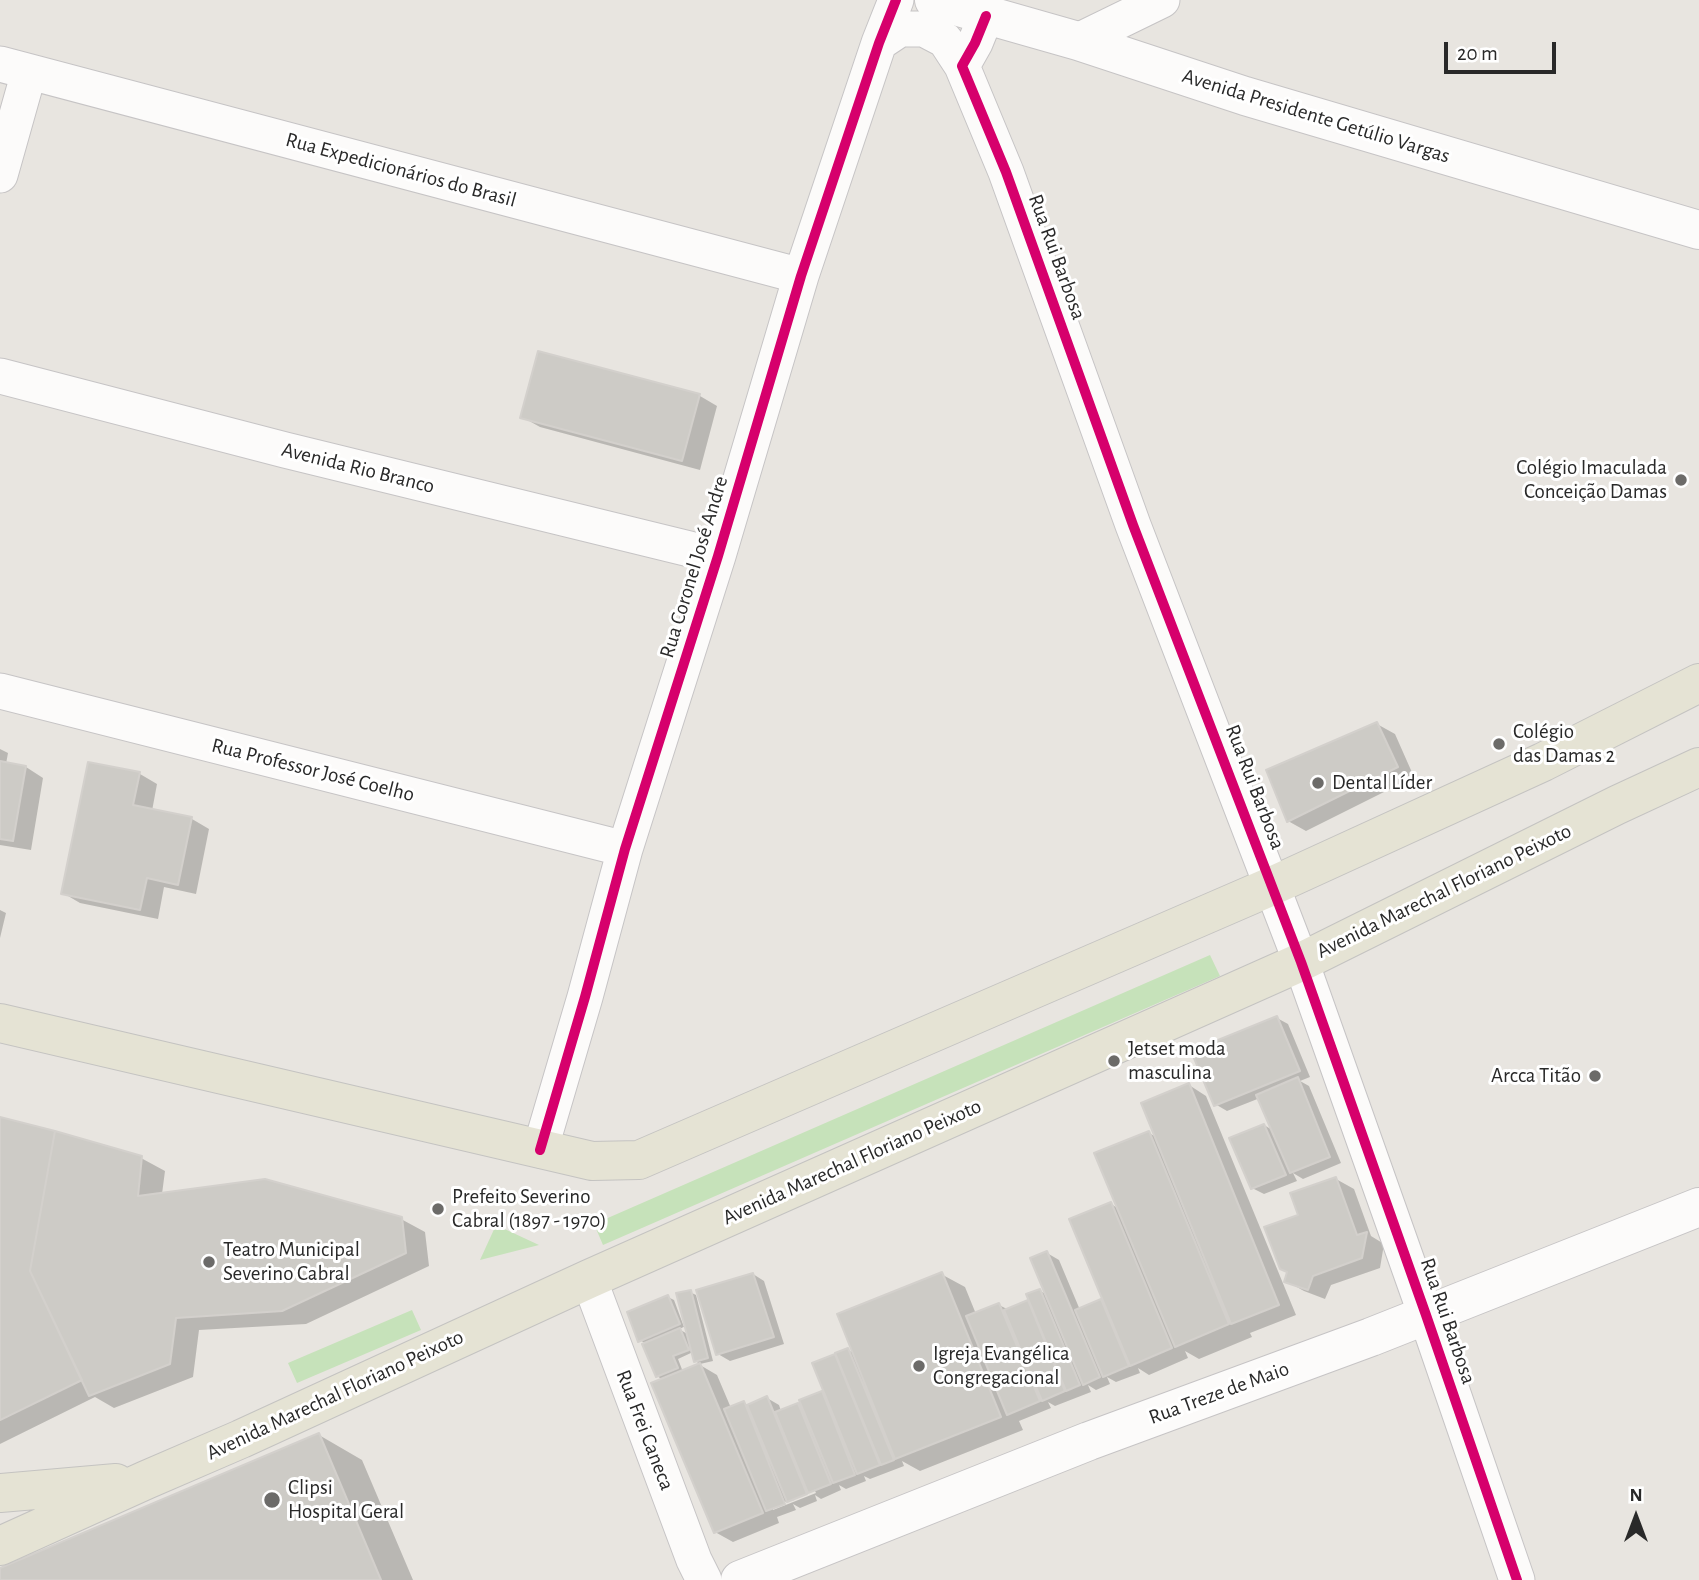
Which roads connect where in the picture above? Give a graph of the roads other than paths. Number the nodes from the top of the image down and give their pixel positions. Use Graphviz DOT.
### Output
graph roads {
  1 [pos="896,0"];
  2 [pos="934,0"];
  3 [pos="1162,0"];
  4 [pos="986,16"];
  5 [pos="1078,41"];
  6 [pos="879,43"];
  7 [pos="962,66"];
  8 [pos="15,68"];
  9 [pos="0,175"];
  10 [pos="1699,230"];
  11 [pos="801,276"];
  12 [pos="0,376"];
  13 [pos="718,556"];
  14 [pos="1699,683"];
  15 [pos="0,691"];
  16 [pos="1699,767"];
  17 [pos="625,849"];
  18 [pos="1272,886"];
  19 [pos="1301,962"];
  20 [pos="0,1023"];
  21 [pos="540,1150"];
  22 [pos="1699,1207"];
  23 [pos="589,1279"];
  24 [pos="1426,1315"];
  25 [pos="146,1480"];
  26 [pos="0,1493"];
  27 [pos="0,1546"];
  28 [pos="704,1580"];
  29 [pos="740,1580"];
  30 [pos="1517,1580"];
  1 -- 6 [label="street, Rua Coronel José Andre"];
  2 -- 4 [label="main road, Avenida Presidente Getúlio Vargas"];
  3 -- 5 [label="street"];
  4 -- 5 [label="main road, Avenida Presidente Getúlio Vargas"];
  4 -- 7 [label="street"];
  5 -- 10 [label="main road, Avenida Presidente Getúlio Vargas"];
  6 -- 7 [label="street, Rua Rui Barbosa"];
  6 -- 11 [label="street, Rua Coronel José Andre"];
  7 -- 18 [label="street, Rua Rui Barbosa"];
  8 -- 9 [label="street"];
  8 -- 11 [label="street, Rua Expedicionários do Brasil"];
  11 -- 13 [label="street, Rua Coronel José Andre"];
  12 -- 13 [label="street, Avenida Rio Branco"];
  13 -- 17 [label="street, Rua Coronel José Andre"];
  14 -- 18 [label="main road"];
  15 -- 17 [label="street, Rua Professor José Coelho"];
  16 -- 19 [label="main road, Avenida Marechal Floriano Peixoto"];
  17 -- 21 [label="street, Rua Coronel José Andre"];
  18 -- 19 [label="street, Rua Rui Barbosa"];
  18 -- 21 [label="main road"];
  19 -- 23 [label="main road, Avenida Marechal Floriano Peixoto"];
  19 -- 24 [label="street, Rua Rui Barbosa"];
  20 -- 21 [label="main road"];
  22 -- 24 [label="main road, Rua Treze de Maio"];
  23 -- 25 [label="main road, Avenida Marechal Floriano Peixoto"];
  23 -- 28 [label="street, Rua Frei Caneca"];
  24 -- 29 [label="main road, Rua Treze de Maio"];
  24 -- 30 [label="street, Rua Rui Barbosa"];
  25 -- 26 [label="main road"];
  25 -- 27 [label="main road, Avenida Marechal Floriano Peixoto"];
}
